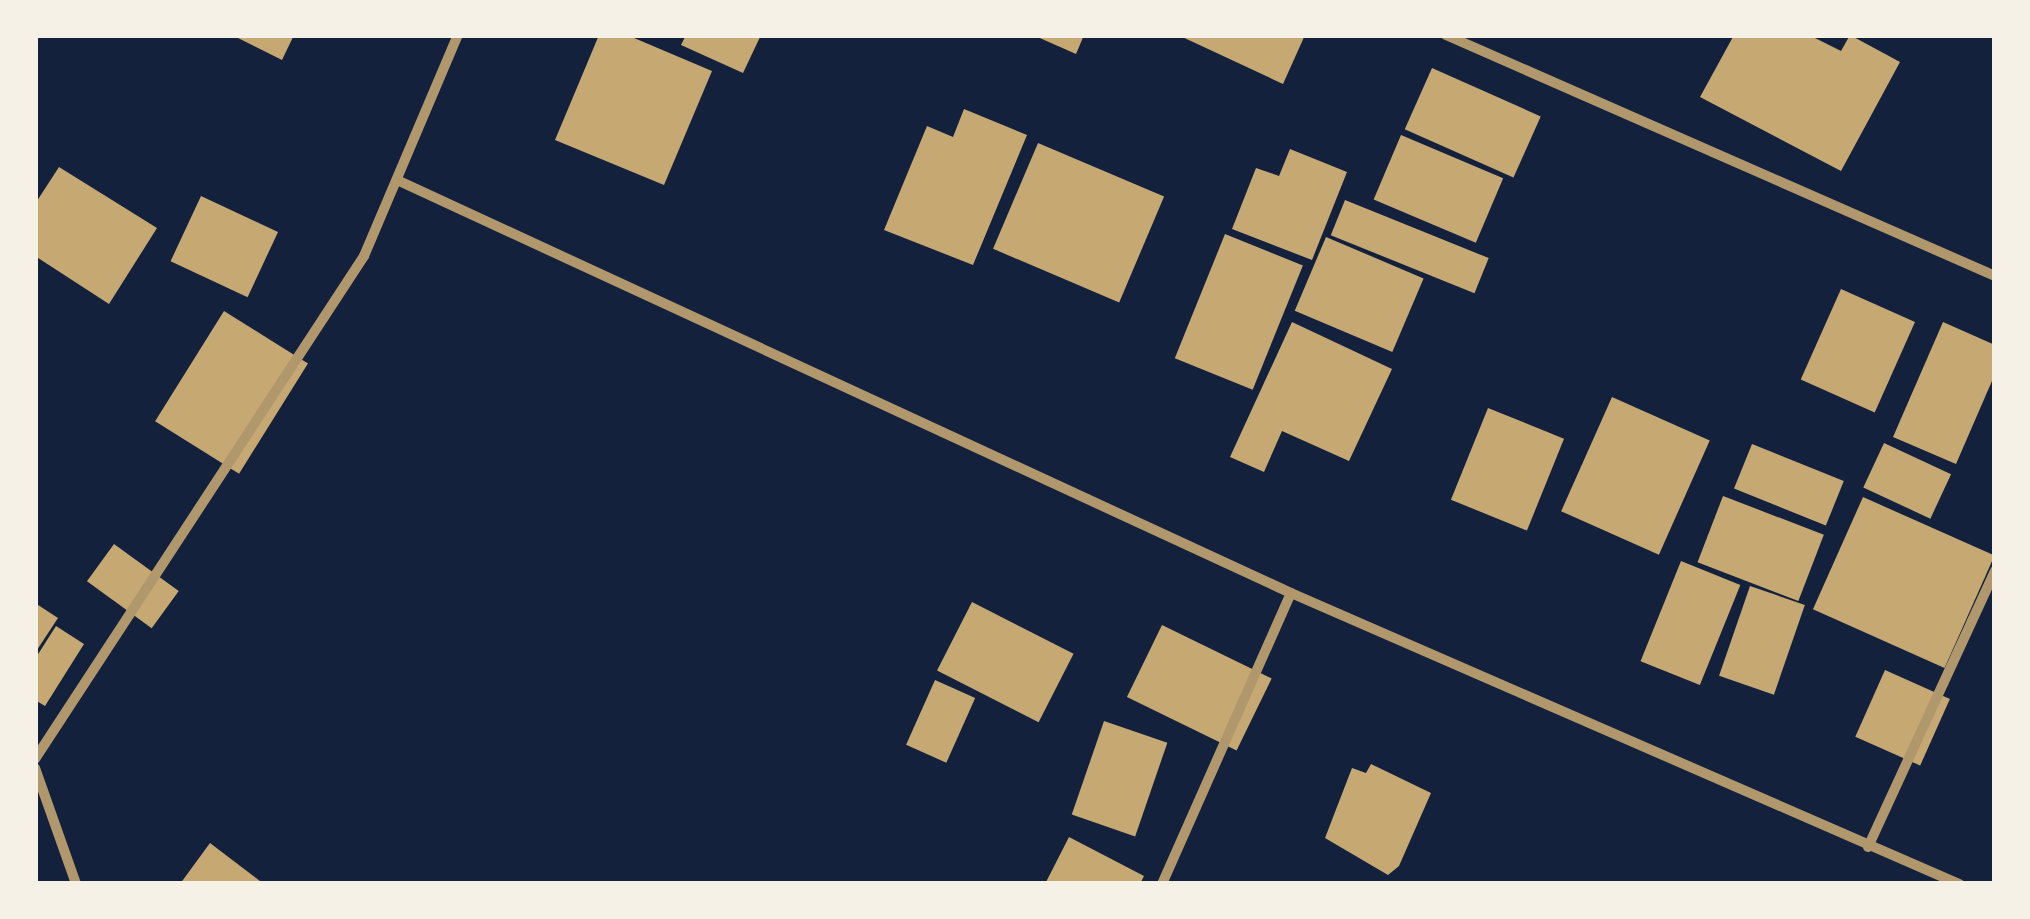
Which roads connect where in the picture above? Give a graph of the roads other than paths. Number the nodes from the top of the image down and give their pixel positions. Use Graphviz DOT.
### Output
graph roads {
  1 [pos="458,35"];
  2 [pos="1446,35"];
  3 [pos="397,180"];
  4 [pos="1995,276"];
  5 [pos="1995,571"];
  6 [pos="1291,593"];
  7 [pos="35,759"];
  8 [pos="35,768"];
  9 [pos="1868,847"];
  10 [pos="76,884"];
  11 [pos="1162,884"];
  12 [pos="1959,884"];
  1 -- 3 [label="street"];
  2 -- 4 [label="street"];
  3 -- 6 [label="street"];
  3 -- 7 [label="street"];
  5 -- 9 [label="street"];
  6 -- 9 [label="street"];
  6 -- 11 [label="street"];
  8 -- 10 [label="street"];
  9 -- 12 [label="street"];
}
